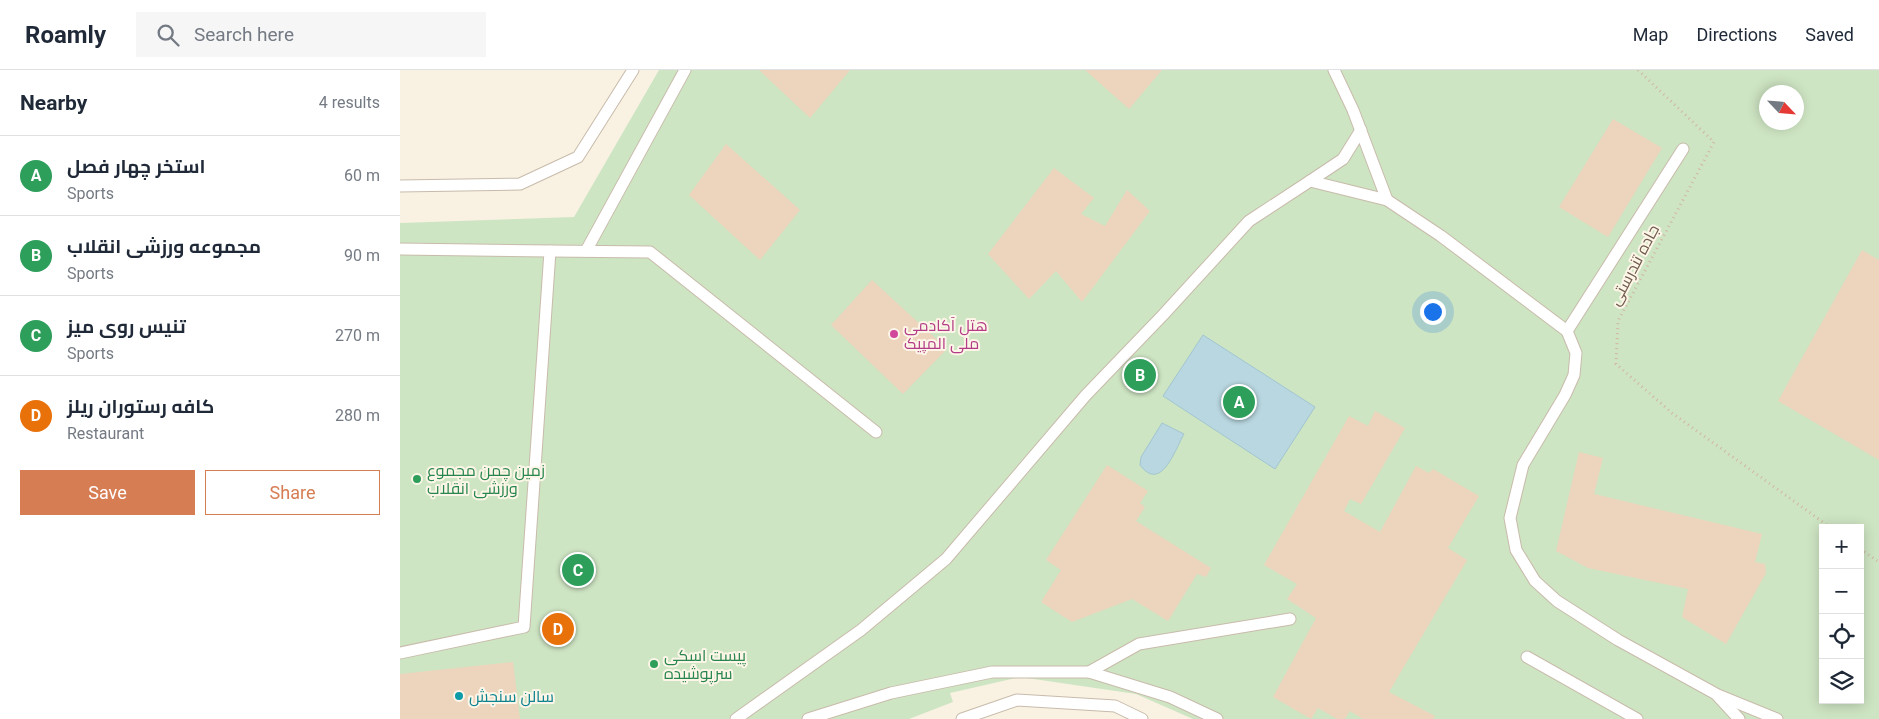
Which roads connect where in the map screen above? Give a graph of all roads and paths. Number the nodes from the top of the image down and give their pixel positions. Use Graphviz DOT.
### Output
graph roads {
  1 [pos="633,70"];
  2 [pos="685,70"];
  3 [pos="1334,70"];
  4 [pos="1638,70"];
  5 [pos="1361,130"];
  6 [pos="1683,149"];
  7 [pos="1310,181"];
  8 [pos="400,186"];
  9 [pos="1387,200"];
  10 [pos="400,249"];
  11 [pos="550,251"];
  12 [pos="586,251"];
  13 [pos="1567,330"];
  14 [pos="876,432"];
  15 [pos="1825,524"];
  16 [pos="1864,552"];
  17 [pos="1879,562"];
  18 [pos="1290,619"];
  19 [pos="400,653"];
  20 [pos="1527,657"];
  21 [pos="1089,672"];
  22 [pos="1716,694"];
  23 [pos="736,719"];
  24 [pos="808,719"];
  25 [pos="962,719"];
  26 [pos="1142,719"];
  27 [pos="1217,719"];
  28 [pos="1637,719"];
  29 [pos="1739,719"];
  30 [pos="1777,719"];
  1 -- 8 [label="lane"];
  2 -- 12 [label="lane"];
  3 -- 5 [label="lane"];
  4 -- 15 [label="path, جاده تندرستی"];
  5 -- 7 [label="lane"];
  5 -- 9 [label="lane"];
  6 -- 13 [label="lane"];
  7 -- 9 [label="lane"];
  7 -- 23 [label="lane"];
  9 -- 13 [label="lane"];
  10 -- 11 [label="lane"];
  11 -- 12 [label="lane"];
  11 -- 19 [label="lane"];
  12 -- 14 [label="lane"];
  13 -- 22 [label="lane"];
  16 -- 17 [label="path"];
  18 -- 21 [label="lane"];
  20 -- 28 [label="lane"];
  21 -- 24 [label="lane"];
  21 -- 27 [label="lane"];
  22 -- 29 [label="lane"];
  22 -- 30 [label="lane"];
  25 -- 26 [label="lane"];
}
